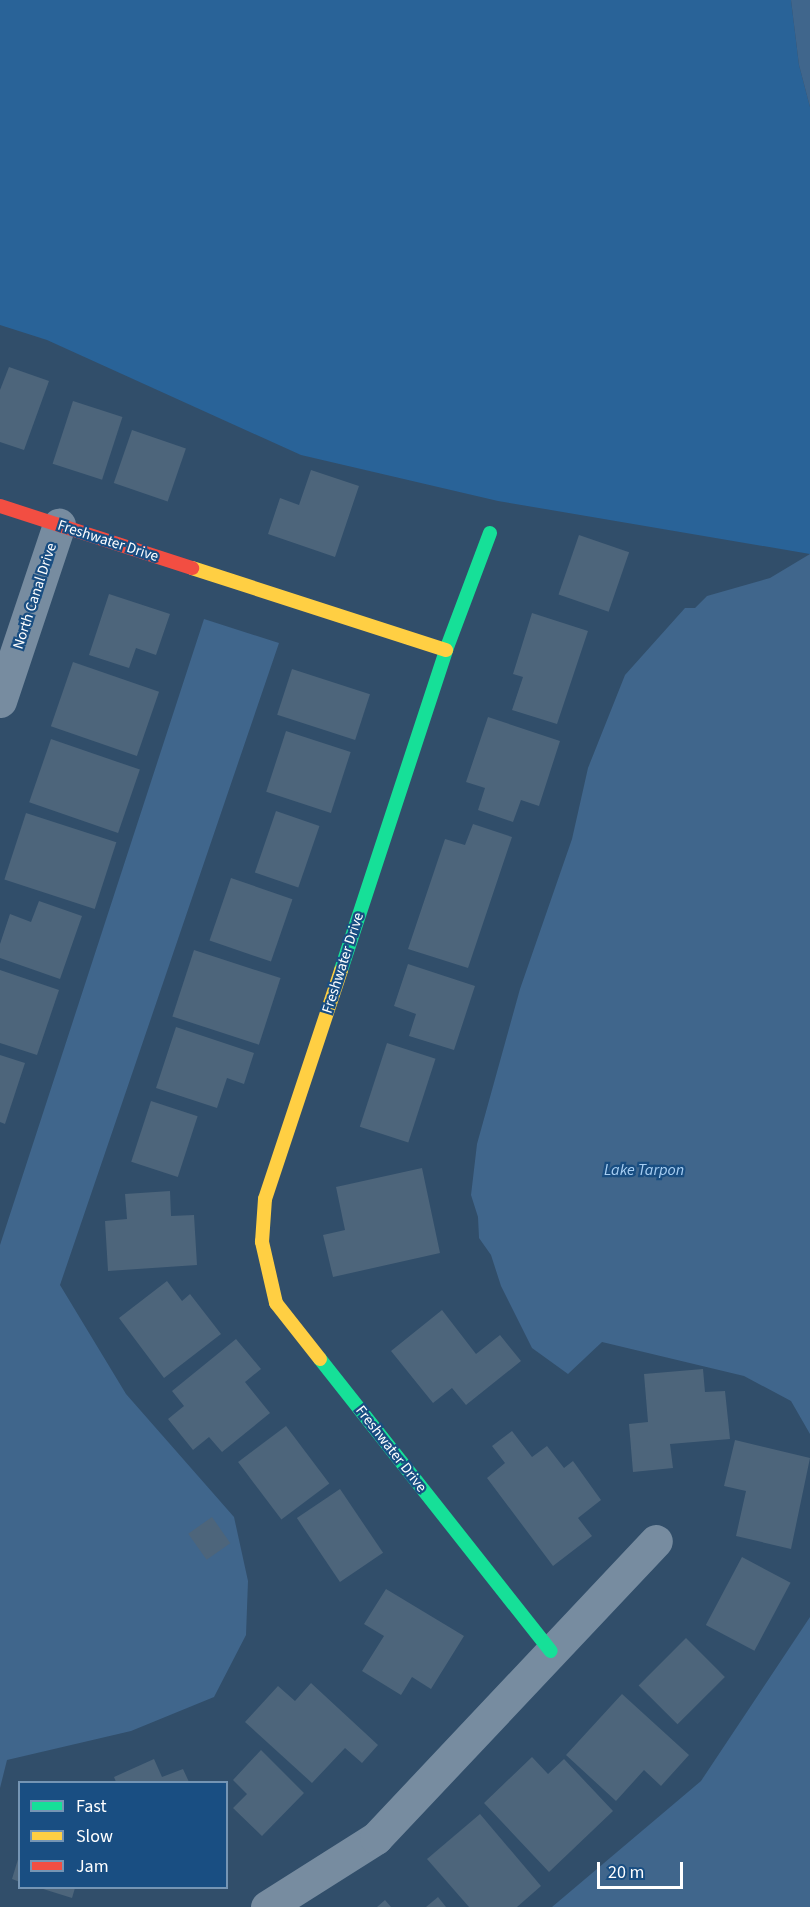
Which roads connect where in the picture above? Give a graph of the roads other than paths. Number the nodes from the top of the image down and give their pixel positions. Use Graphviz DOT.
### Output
graph roads {
  1 [pos="0,506"];
  2 [pos="59,525"];
  3 [pos="490,533"];
  4 [pos="446,650"];
  5 [pos="0,702"];
  6 [pos="656,1540"];
  7 [pos="551,1651"];
  8 [pos="267,1907"];
  1 -- 2 [label="street, Freshwater Drive"];
  2 -- 4 [label="street, Freshwater Drive"];
  2 -- 5 [label="street, North Canal Drive"];
  3 -- 4 [label="street"];
  4 -- 7 [label="street, Freshwater Drive"];
  6 -- 7 [label="street"];
  7 -- 8 [label="street"];
}
